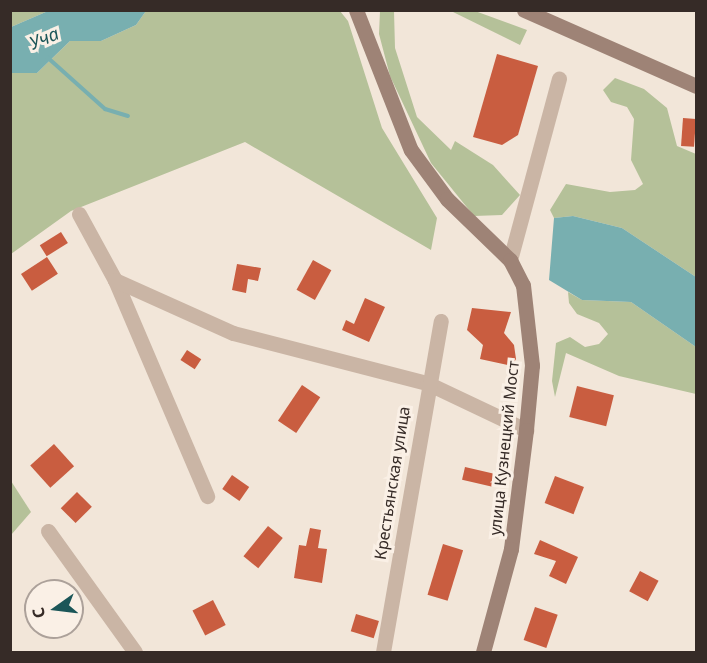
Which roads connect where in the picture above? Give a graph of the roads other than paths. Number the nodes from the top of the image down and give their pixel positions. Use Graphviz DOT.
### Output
graph roads {
  1 [pos="356,10"];
  2 [pos="365,10"];
  3 [pos="530,14"];
  4 [pos="370,42"];
  5 [pos="559,78"];
  6 [pos="696,86"];
  7 [pos="79,214"];
  8 [pos="510,260"];
  9 [pos="115,280"];
  10 [pos="441,321"];
  11 [pos="427,383"];
  12 [pos="526,430"];
  13 [pos="207,496"];
  14 [pos="48,531"];
  15 [pos="135,652"];
  16 [pos="384,652"];
  17 [pos="483,652"];
  1 -- 4 [label="street"];
  2 -- 4 [label="street"];
  3 -- 6 [label="street"];
  4 -- 8 [label="street, улица Кузнецкий Мост"];
  5 -- 8 [label="street"];
  7 -- 9 [label="street"];
  8 -- 12 [label="street, улица Кузнецкий Мост"];
  9 -- 11 [label="street"];
  9 -- 13 [label="street"];
  10 -- 11 [label="street, Крестьянская улица"];
  11 -- 12 [label="street"];
  11 -- 16 [label="street, Крестьянская улица"];
  12 -- 17 [label="street, улица Кузнецкий Мост"];
  14 -- 15 [label="street"];
}
